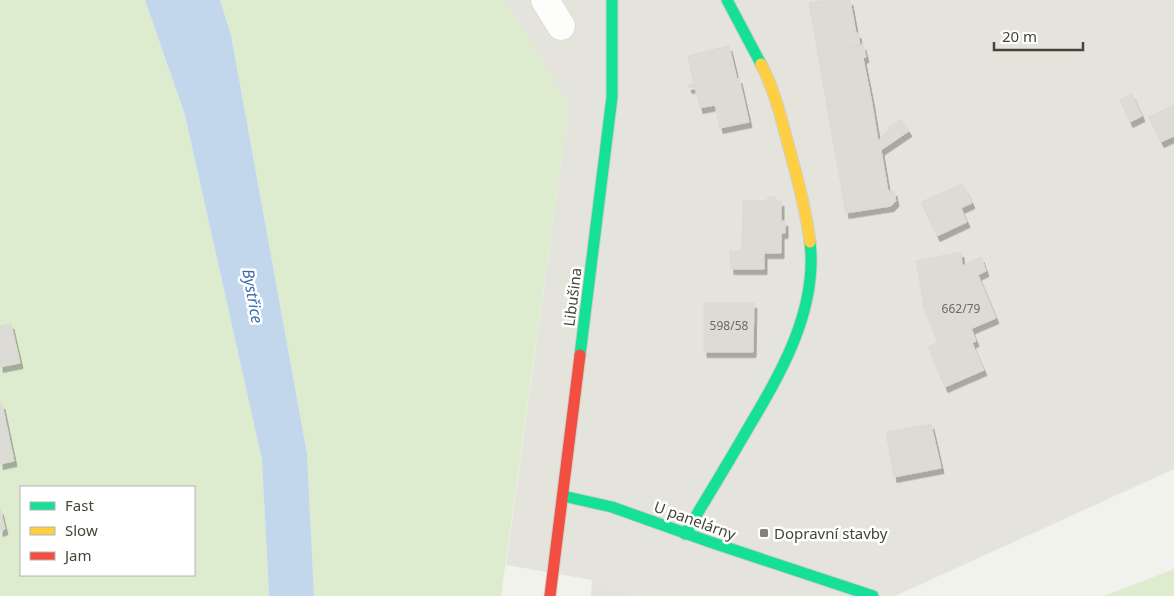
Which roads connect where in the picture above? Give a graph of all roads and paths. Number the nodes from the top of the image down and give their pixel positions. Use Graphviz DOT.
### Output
graph roads {
  1 [pos="545,0"];
  2 [pos="612,0"];
  3 [pos="727,0"];
  4 [pos="561,26"];
  5 [pos="563,496"];
  6 [pos="685,534"];
  7 [pos="550,596"];
  8 [pos="873,596"];
  1 -- 4 [label="street"];
  2 -- 5 [label="street, Libušina"];
  3 -- 6 [label="street"];
  5 -- 6 [label="street, U panelárny"];
  5 -- 7 [label="street, Libušina"];
  6 -- 8 [label="street, U panelárny"];
}
